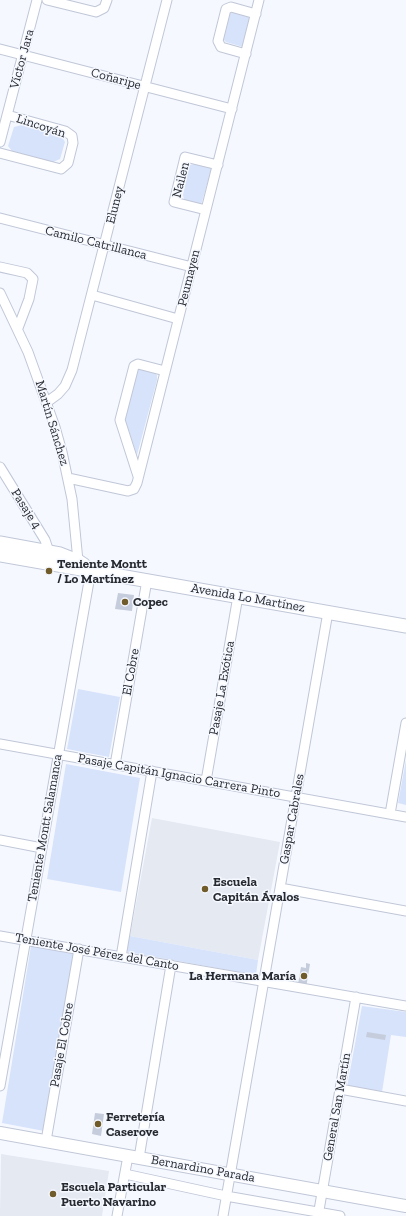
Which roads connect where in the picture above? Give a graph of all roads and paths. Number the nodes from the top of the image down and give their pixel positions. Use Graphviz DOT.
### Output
graph roads {
  1 [pos="37,0"];
  2 [pos="47,0"];
  3 [pos="106,0"];
  4 [pos="167,0"];
  5 [pos="259,0"];
  6 [pos="256,14"];
  7 [pos="0,49"];
  8 [pos="246,54"];
  9 [pos="23,55"];
  10 [pos="145,87"];
  11 [pos="232,109"];
  12 [pos="7,115"];
  13 [pos="0,142"];
  14 [pos="0,154"];
  15 [pos="218,165"];
  16 [pos="206,210"];
  17 [pos="0,218"];
  18 [pos="105,245"];
  19 [pos="0,267"];
  20 [pos="192,267"];
  21 [pos="0,293"];
  22 [pos="92,295"];
  23 [pos="178,319"];
  24 [pos="18,328"];
  25 [pos="165,371"];
  26 [pos="47,402"];
  27 [pos="0,467"];
  28 [pos="138,477"];
  29 [pos="68,478"];
  30 [pos="0,543"];
  31 [pos="49,552"];
  32 [pos="0,555"];
  33 [pos="78,561"];
  34 [pos="90,570"];
  35 [pos="147,580"];
  36 [pos="238,596"];
  37 [pos="328,612"];
  38 [pos="406,626"];
  39 [pos="406,723"];
  40 [pos="0,744"];
  41 [pos="58,755"];
  42 [pos="115,765"];
  43 [pos="152,771"];
  44 [pos="206,781"];
  45 [pos="296,797"];
  46 [pos="390,814"];
  47 [pos="406,817"];
  48 [pos="0,840"];
  49 [pos="42,848"];
  50 [pos="280,888"];
  51 [pos="406,911"];
  52 [pos="0,936"];
  53 [pos="26,940"];
  54 [pos="79,949"];
  55 [pos="121,957"];
  56 [pos="171,965"];
  57 [pos="264,982"];
  58 [pos="356,998"];
  59 [pos="406,1006"];
  60 [pos="0,1086"];
  61 [pos="340,1089"];
  62 [pos="406,1100"];
  63 [pos="0,1133"];
  64 [pos="46,1141"];
  65 [pos="133,1157"];
  66 [pos="125,1174"];
  67 [pos="230,1174"];
  68 [pos="323,1191"];
  69 [pos="226,1196"];
  70 [pos="406,1206"];
  71 [pos="319,1214"];
  72 [pos="117,1216"];
  73 [pos="223,1216"];
  74 [pos="340,1216"];
  1 -- 9 [label="street, Víctor Jara"];
  2 -- 3 [label="street"];
  4 -- 10 [label="street, Eluney"];
  5 -- 6 [label="street, Peumayen"];
  6 -- 8 [label="street, Peumayen"];
  6 -- 8 [label="street"];
  7 -- 9 [label="street, Coñaripe"];
  8 -- 11 [label="street, Peumayen"];
  9 -- 10 [label="street, Coñaripe"];
  9 -- 12 [label="street, Víctor Jara"];
  10 -- 11 [label="street, Coñaripe"];
  10 -- 18 [label="street, Eluney"];
  11 -- 15 [label="street, Peumayen"];
  12 -- 13 [label="street, Víctor Jara"];
  12 -- 14 [label="street, Lincoyán"];
  15 -- 16 [label="street, Peumayen"];
  15 -- 16 [label="street, Nailen"];
  16 -- 20 [label="street, Peumayen"];
  17 -- 18 [label="street, Camilo Catrillanca"];
  18 -- 20 [label="street, Camilo Catrillanca"];
  18 -- 22 [label="street, Eluney"];
  19 -- 24 [label="street"];
  20 -- 23 [label="street, Peumayen"];
  21 -- 24 [label="street, Martín Sánchez"];
  22 -- 23 [label="street"];
  22 -- 26 [label="street, Eluney"];
  23 -- 25 [label="street, Peumayen"];
  24 -- 26 [label="street, Martín Sánchez"];
  25 -- 28 [label="street, Peumayen"];
  25 -- 28 [label="street"];
  26 -- 29 [label="street, Martín Sánchez"];
  27 -- 31 [label="street, Pasaje 4"];
  28 -- 29 [label="street, Peumayen"];
  29 -- 33 [label="street, Martín Sánchez"];
  30 -- 31 [label="main road, Avenida Lo Martínez"];
  31 -- 33 [label="main road, Avenida Lo Martínez"];
  32 -- 34 [label="main road, Avenida Lo Martínez"];
  33 -- 34 [label="main road, Avenida Lo Martínez"];
  34 -- 35 [label="main road, Avenida Lo Martínez"];
  34 -- 41 [label="street, Teniente Montt Salamanca"];
  35 -- 36 [label="main road, Avenida Lo Martínez"];
  35 -- 42 [label="street, El Cobre"];
  36 -- 37 [label="main road, Avenida Lo Martínez"];
  36 -- 44 [label="street, Pasaje La Exótica"];
  37 -- 38 [label="main road, Avenida Lo Martínez"];
  37 -- 45 [label="street, Gaspar Cabrales"];
  39 -- 46 [label="street"];
  40 -- 41 [label="street, Pasaje Capitán Ignacio Carrera Pinto"];
  41 -- 42 [label="street, Pasaje Capitán Ignacio Carrera Pinto"];
  41 -- 49 [label="street, Teniente Montt Salamanca"];
  42 -- 43 [label="street, Pasaje Capitán Ignacio Carrera Pinto"];
  43 -- 44 [label="street, Pasaje Capitán Ignacio Carrera Pinto"];
  43 -- 55 [label="street"];
  44 -- 45 [label="street, Pasaje Capitán Ignacio Carrera Pinto"];
  45 -- 46 [label="street, Pasaje Capitán Ignacio Carrera Pinto"];
  45 -- 50 [label="street, Gaspar Cabrales"];
  46 -- 47 [label="street, Pasaje Capitán Ignacio Carrera Pinto"];
  48 -- 49 [label="street"];
  49 -- 53 [label="street, Teniente Montt Salamanca"];
  50 -- 51 [label="street"];
  50 -- 57 [label="street, Gaspar Cabrales"];
  52 -- 53 [label="street, Teniente José Pérez del Canto"];
  53 -- 54 [label="street, Teniente José Pérez del Canto"];
  53 -- 60 [label="street, Teniente Montt Salamanca"];
  54 -- 55 [label="street, Teniente José Pérez del Canto"];
  54 -- 64 [label="street, Pasaje El Cobre"];
  55 -- 56 [label="street, Teniente José Pérez del Canto"];
  56 -- 57 [label="street, Teniente José Pérez del Canto"];
  56 -- 65 [label="street"];
  57 -- 58 [label="street, Teniente José Pérez del Canto"];
  57 -- 67 [label="street, Gaspar Cabrales"];
  58 -- 59 [label="street, Teniente José Pérez del Canto"];
  58 -- 61 [label="street, General San Martín"];
  61 -- 62 [label="street"];
  61 -- 68 [label="street, General San Martín"];
  63 -- 64 [label="street, Bernardino Parada"];
  64 -- 65 [label="street, Bernardino Parada"];
  65 -- 66 [label="street"];
  65 -- 67 [label="street, Bernardino Parada"];
  66 -- 69 [label="street, Bernardino Parada"];
  66 -- 72 [label="street"];
  67 -- 68 [label="street, Bernardino Parada"];
  67 -- 69 [label="street, Gaspar Cabrales"];
  68 -- 70 [label="street, Bernardino Parada"];
  68 -- 71 [label="street, General San Martín"];
  69 -- 71 [label="street, Bernardino Parada"];
  69 -- 73 [label="street, Gaspar Cabrales"];
  71 -- 74 [label="street, Bernardino Parada"];
}
